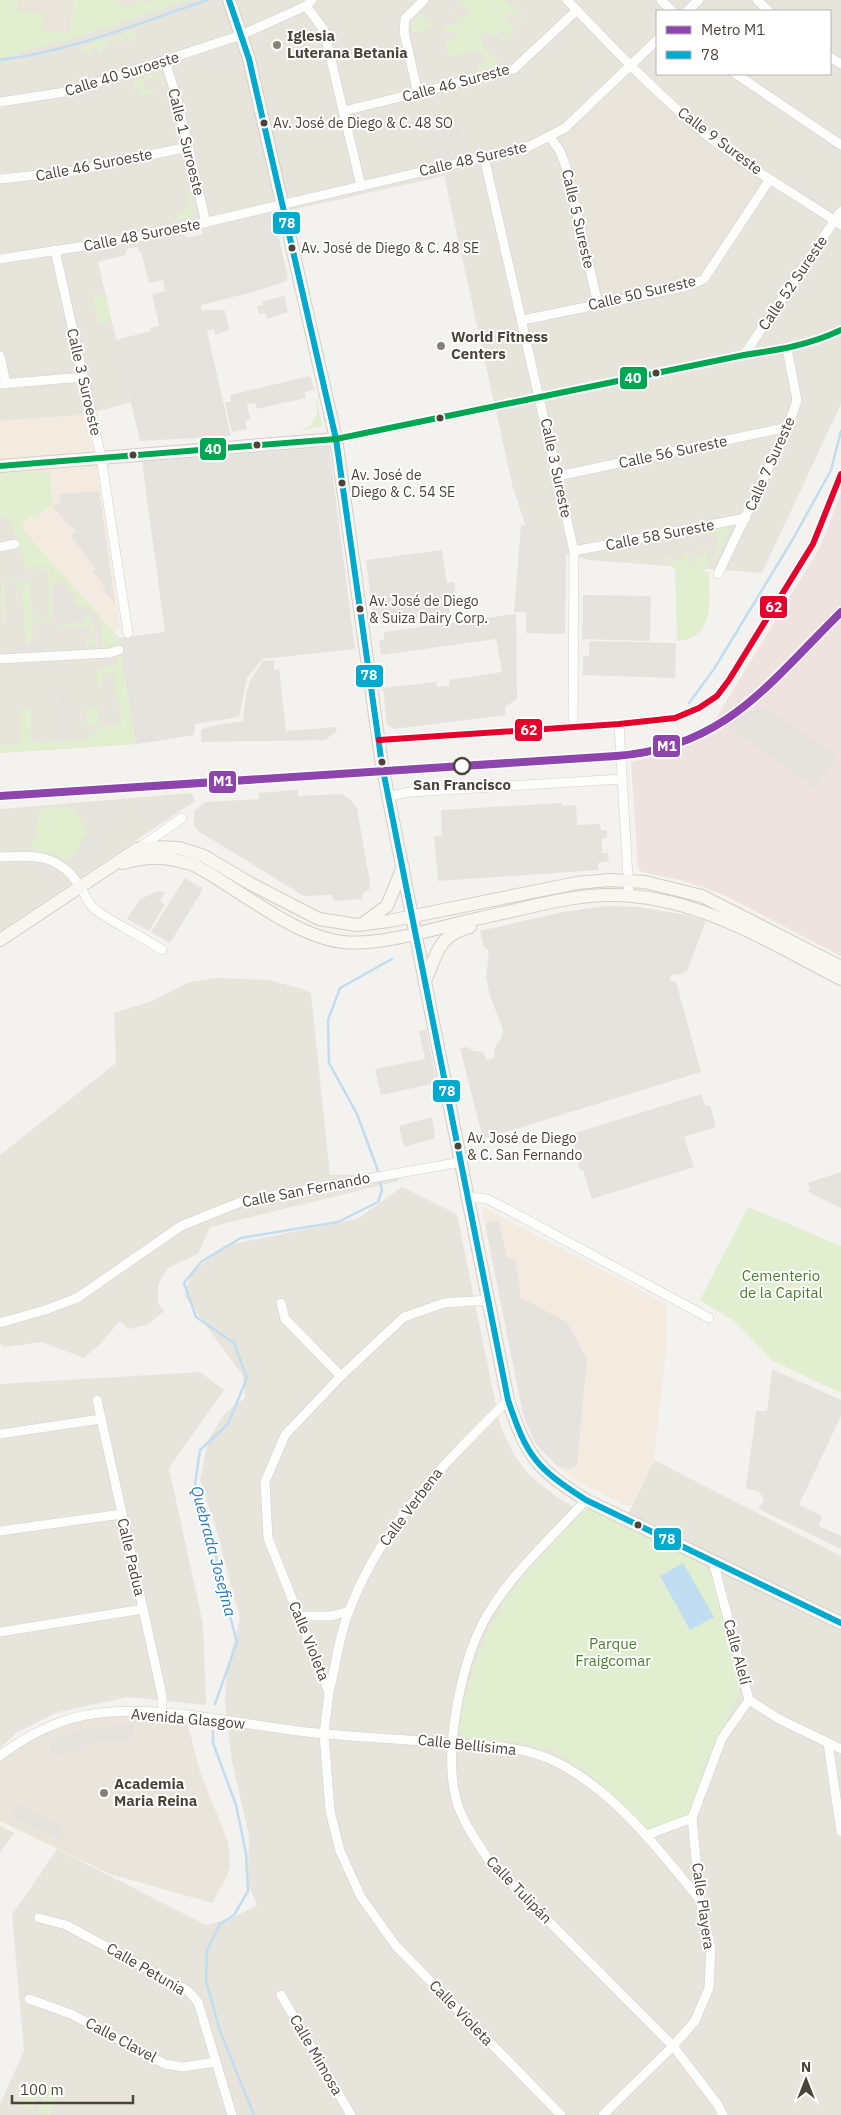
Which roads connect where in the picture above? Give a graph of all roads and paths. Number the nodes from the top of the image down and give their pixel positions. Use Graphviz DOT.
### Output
graph roads {
  1 [pos="229,0"];
  2 [pos="424,0"];
  3 [pos="567,0"];
  4 [pos="661,0"];
  5 [pos="699,0"];
  6 [pos="757,0"];
  7 [pos="309,3"];
  8 [pos="577,10"];
  9 [pos="671,10"];
  10 [pos="688,10"];
  11 [pos="768,10"];
  12 [pos="241,35"];
  13 [pos="656,41"];
  14 [pos="165,61"];
  15 [pos="630,66"];
  16 [pos="737,75"];
  17 [pos="418,94"];
  18 [pos="0,102"];
  19 [pos="344,111"];
  20 [pos="550,137"];
  21 [pos="841,145"];
  22 [pos="188,147"];
  23 [pos="484,157"];
  24 [pos="0,179"];
  25 [pos="770,180"];
  26 [pos="361,186"];
  27 [pos="283,204"];
  28 [pos="841,211"];
  29 [pos="206,223"];
  30 [pos="838,223"];
  31 [pos="55,250"];
  32 [pos="0,259"];
  33 [pos="598,304"];
  34 [pos="523,320"];
  35 [pos="841,330"];
  36 [pos="786,349"];
  37 [pos="744,354"];
  38 [pos="0,356"];
  39 [pos="84,377"];
  40 [pos="3,383"];
  41 [pos="541,398"];
  42 [pos="788,427"];
  43 [pos="336,439"];
  44 [pos="101,457"];
  45 [pos="0,466"];
  46 [pos="841,474"];
  47 [pos="558,476"];
  48 [pos="746,518"];
  49 [pos="15,544"];
  50 [pos="0,547"];
  51 [pos="574,551"];
  52 [pos="718,574"];
  53 [pos="128,634"];
  54 [pos="119,650"];
  55 [pos="0,659"];
  56 [pos="619,724"];
  57 [pos="573,726"];
  58 [pos="379,740"];
  59 [pos="622,779"];
  60 [pos="388,796"];
  61 [pos="182,818"];
  62 [pos="137,849"];
  63 [pos="0,857"];
  64 [pos="112,866"];
  65 [pos="403,867"];
  66 [pos="628,880"];
  67 [pos="80,887"];
  68 [pos="629,895"];
  69 [pos="489,916"];
  70 [pos="413,917"];
  71 [pos="361,925"];
  72 [pos="416,932"];
  73 [pos="0,940"];
  74 [pos="162,950"];
  75 [pos="841,967"];
  76 [pos="841,979"];
  77 [pos="425,981"];
  78 [pos="461,1162"];
  79 [pos="468,1196"];
  80 [pos="488,1300"];
  81 [pos="280,1303"];
  82 [pos="709,1318"];
  83 [pos="0,1323"];
  84 [pos="341,1376"];
  85 [pos="97,1400"];
  86 [pos="508,1400"];
  87 [pos="101,1419"];
  88 [pos="0,1434"];
  89 [pos="586,1500"];
  90 [pos="122,1514"];
  91 [pos="0,1532"];
  92 [pos="713,1561"];
  93 [pos="143,1609"];
  94 [pos="349,1611"];
  95 [pos="299,1616"];
  96 [pos="841,1623"];
  97 [pos="0,1632"];
  98 [pos="329,1692"];
  99 [pos="749,1700"];
  100 [pos="162,1714"];
  101 [pos="324,1734"];
  102 [pos="451,1743"];
  103 [pos="828,1743"];
  104 [pos="841,1749"];
  105 [pos="0,1756"];
  106 [pos="692,1818"];
  107 [pos="841,1832"];
  108 [pos="647,1835"];
  109 [pos="700,1900"];
  110 [pos="39,1918"];
  111 [pos="281,1995"];
  112 [pos="29,1999"];
  113 [pos="673,2046"];
  114 [pos="215,2062"];
  115 [pos="232,2115"];
  116 [pos="351,2115"];
  117 [pos="560,2115"];
  118 [pos="603,2115"];
  119 [pos="722,2115"];
  1 -- 12 [label="main road"];
  2 -- 17 [label="street"];
  3 -- 8 [label="street, Calle 9 Sureste"];
  4 -- 9 [label="street"];
  5 -- 10 [label="street"];
  6 -- 11 [label="street"];
  7 -- 12 [label="street, Calle 40 Suroeste"];
  7 -- 19 [label="street"];
  8 -- 15 [label="street, Calle 9 Sureste"];
  8 -- 17 [label="street, Calle 46 Sureste"];
  12 -- 14 [label="street, Calle 40 Suroeste"];
  12 -- 27 [label="main road"];
  13 -- 15 [label="street, Calle 48 Sureste"];
  14 -- 18 [label="street, Calle 40 Suroeste"];
  14 -- 22 [label="street, Calle 1 Suroeste"];
  15 -- 20 [label="street, Calle 48 Sureste"];
  15 -- 25 [label="street, Calle 9 Sureste"];
  16 -- 21 [label="street"];
  17 -- 19 [label="street, Calle 46 Sureste"];
  19 -- 26 [label="street"];
  20 -- 23 [label="street, Calle 48 Sureste"];
  20 -- 33 [label="street, Calle 5 Sureste"];
  22 -- 24 [label="street, Calle 46 Suroeste"];
  22 -- 29 [label="street, Calle 1 Suroeste"];
  23 -- 26 [label="street, Calle 48 Sureste"];
  23 -- 34 [label="street, Calle 3 Sureste"];
  25 -- 30 [label="street, Calle 9 Sureste"];
  25 -- 33 [label="street, Calle 50 Sureste"];
  26 -- 27 [label="street, Calle 48 Sureste"];
  27 -- 29 [label="street, Calle 48 Suroeste"];
  27 -- 43 [label="main road"];
  28 -- 30 [label="street, Calle 52 Sureste"];
  29 -- 31 [label="street, Calle 48 Suroeste"];
  30 -- 37 [label="street, Calle 52 Sureste"];
  31 -- 32 [label="street, Calle 48 Suroeste"];
  31 -- 39 [label="street, Calle 3 Suroeste"];
  33 -- 34 [label="street, Calle 50 Sureste"];
  34 -- 41 [label="street, Calle 3 Sureste"];
  35 -- 36 [label="street"];
  36 -- 37 [label="street"];
  36 -- 42 [label="street, Calle 7 Sureste"];
  37 -- 41 [label="street"];
  38 -- 40 [label="street"];
  39 -- 40 [label="street"];
  39 -- 44 [label="street, Calle 3 Suroeste"];
  41 -- 43 [label="street"];
  41 -- 47 [label="street, Calle 3 Sureste"];
  42 -- 47 [label="street, Calle 56 Sureste"];
  42 -- 48 [label="street, Calle 7 Sureste"];
  43 -- 44 [label="main road"];
  43 -- 58 [label="main road"];
  44 -- 45 [label="main road"];
  44 -- 53 [label="street, Calle 3 Suroeste"];
  46 -- 56 [label="street"];
  47 -- 51 [label="street, Calle 3 Sureste"];
  48 -- 51 [label="street, Calle 58 Sureste"];
  48 -- 52 [label="street, Calle 7 Sureste"];
  49 -- 50 [label="street"];
  51 -- 57 [label="street, Calle 3 Sureste"];
  54 -- 55 [label="street"];
  56 -- 57 [label="street"];
  56 -- 59 [label="street"];
  57 -- 58 [label="street"];
  58 -- 60 [label="main road"];
  59 -- 60 [label="street"];
  59 -- 66 [label="street"];
  60 -- 65 [label="main road"];
  61 -- 62 [label="street"];
  62 -- 64 [label="main road"];
  62 -- 71 [label="main road"];
  63 -- 67 [label="street"];
  64 -- 67 [label="main road"];
  64 -- 72 [label="main road"];
  65 -- 70 [label="main road"];
  65 -- 71 [label="main road"];
  66 -- 68 [label="street"];
  66 -- 70 [label="main road"];
  66 -- 75 [label="main road"];
  67 -- 73 [label="main road"];
  67 -- 74 [label="street"];
  68 -- 69 [label="main road"];
  68 -- 76 [label="main road"];
  69 -- 72 [label="main road"];
  69 -- 77 [label="main road"];
  70 -- 71 [label="main road"];
  70 -- 72 [label="main road"];
  72 -- 77 [label="main road"];
  77 -- 78 [label="main road"];
  78 -- 79 [label="main road"];
  78 -- 83 [label="street, Calle San Fernando"];
  79 -- 80 [label="main road"];
  79 -- 82 [label="street"];
  80 -- 84 [label="street, Calle Violeta"];
  80 -- 86 [label="main road"];
  81 -- 84 [label="street"];
  84 -- 95 [label="street, Calle Violeta"];
  85 -- 87 [label="street, Calle Padua"];
  86 -- 89 [label="main road"];
  86 -- 94 [label="street, Calle Verbena"];
  87 -- 88 [label="street"];
  87 -- 90 [label="street, Calle Padua"];
  89 -- 92 [label="main road"];
  89 -- 102 [label="street, Calle Tulipán"];
  90 -- 91 [label="street"];
  90 -- 93 [label="street, Calle Padua"];
  92 -- 96 [label="main road"];
  92 -- 99 [label="street, Calle Alelí"];
  93 -- 97 [label="street"];
  93 -- 100 [label="street, Calle Padua"];
  94 -- 95 [label="street"];
  94 -- 98 [label="street, Calle Verbena"];
  95 -- 98 [label="street, Calle Violeta"];
  98 -- 101 [label="street, Calle Violeta"];
  99 -- 103 [label="street, Calle Alelí"];
  99 -- 106 [label="street, Calle Playera"];
  100 -- 101 [label="street, Avenida Glasgow"];
  100 -- 105 [label="street, Avenida Glasgow"];
  101 -- 102 [label="street, Calle Bellísima"];
  101 -- 117 [label="street, Calle Violeta"];
  102 -- 108 [label="street, Calle Bellísima"];
  102 -- 113 [label="street, Calle Tulipán"];
  103 -- 104 [label="street, Calle Alelí"];
  103 -- 107 [label="street"];
  106 -- 108 [label="street"];
  106 -- 109 [label="street, Calle Playera"];
  108 -- 109 [label="street, Calle Bellísima"];
  109 -- 113 [label="street, Calle Playera"];
  110 -- 114 [label="street, Calle Petunia"];
  111 -- 116 [label="street, Calle Mimosa"];
  112 -- 114 [label="street, Calle Clavel"];
  113 -- 118 [label="street, Calle Playera"];
  113 -- 119 [label="street, Calle Tulipán"];
  114 -- 115 [label="street, Calle Petunia"];
}
